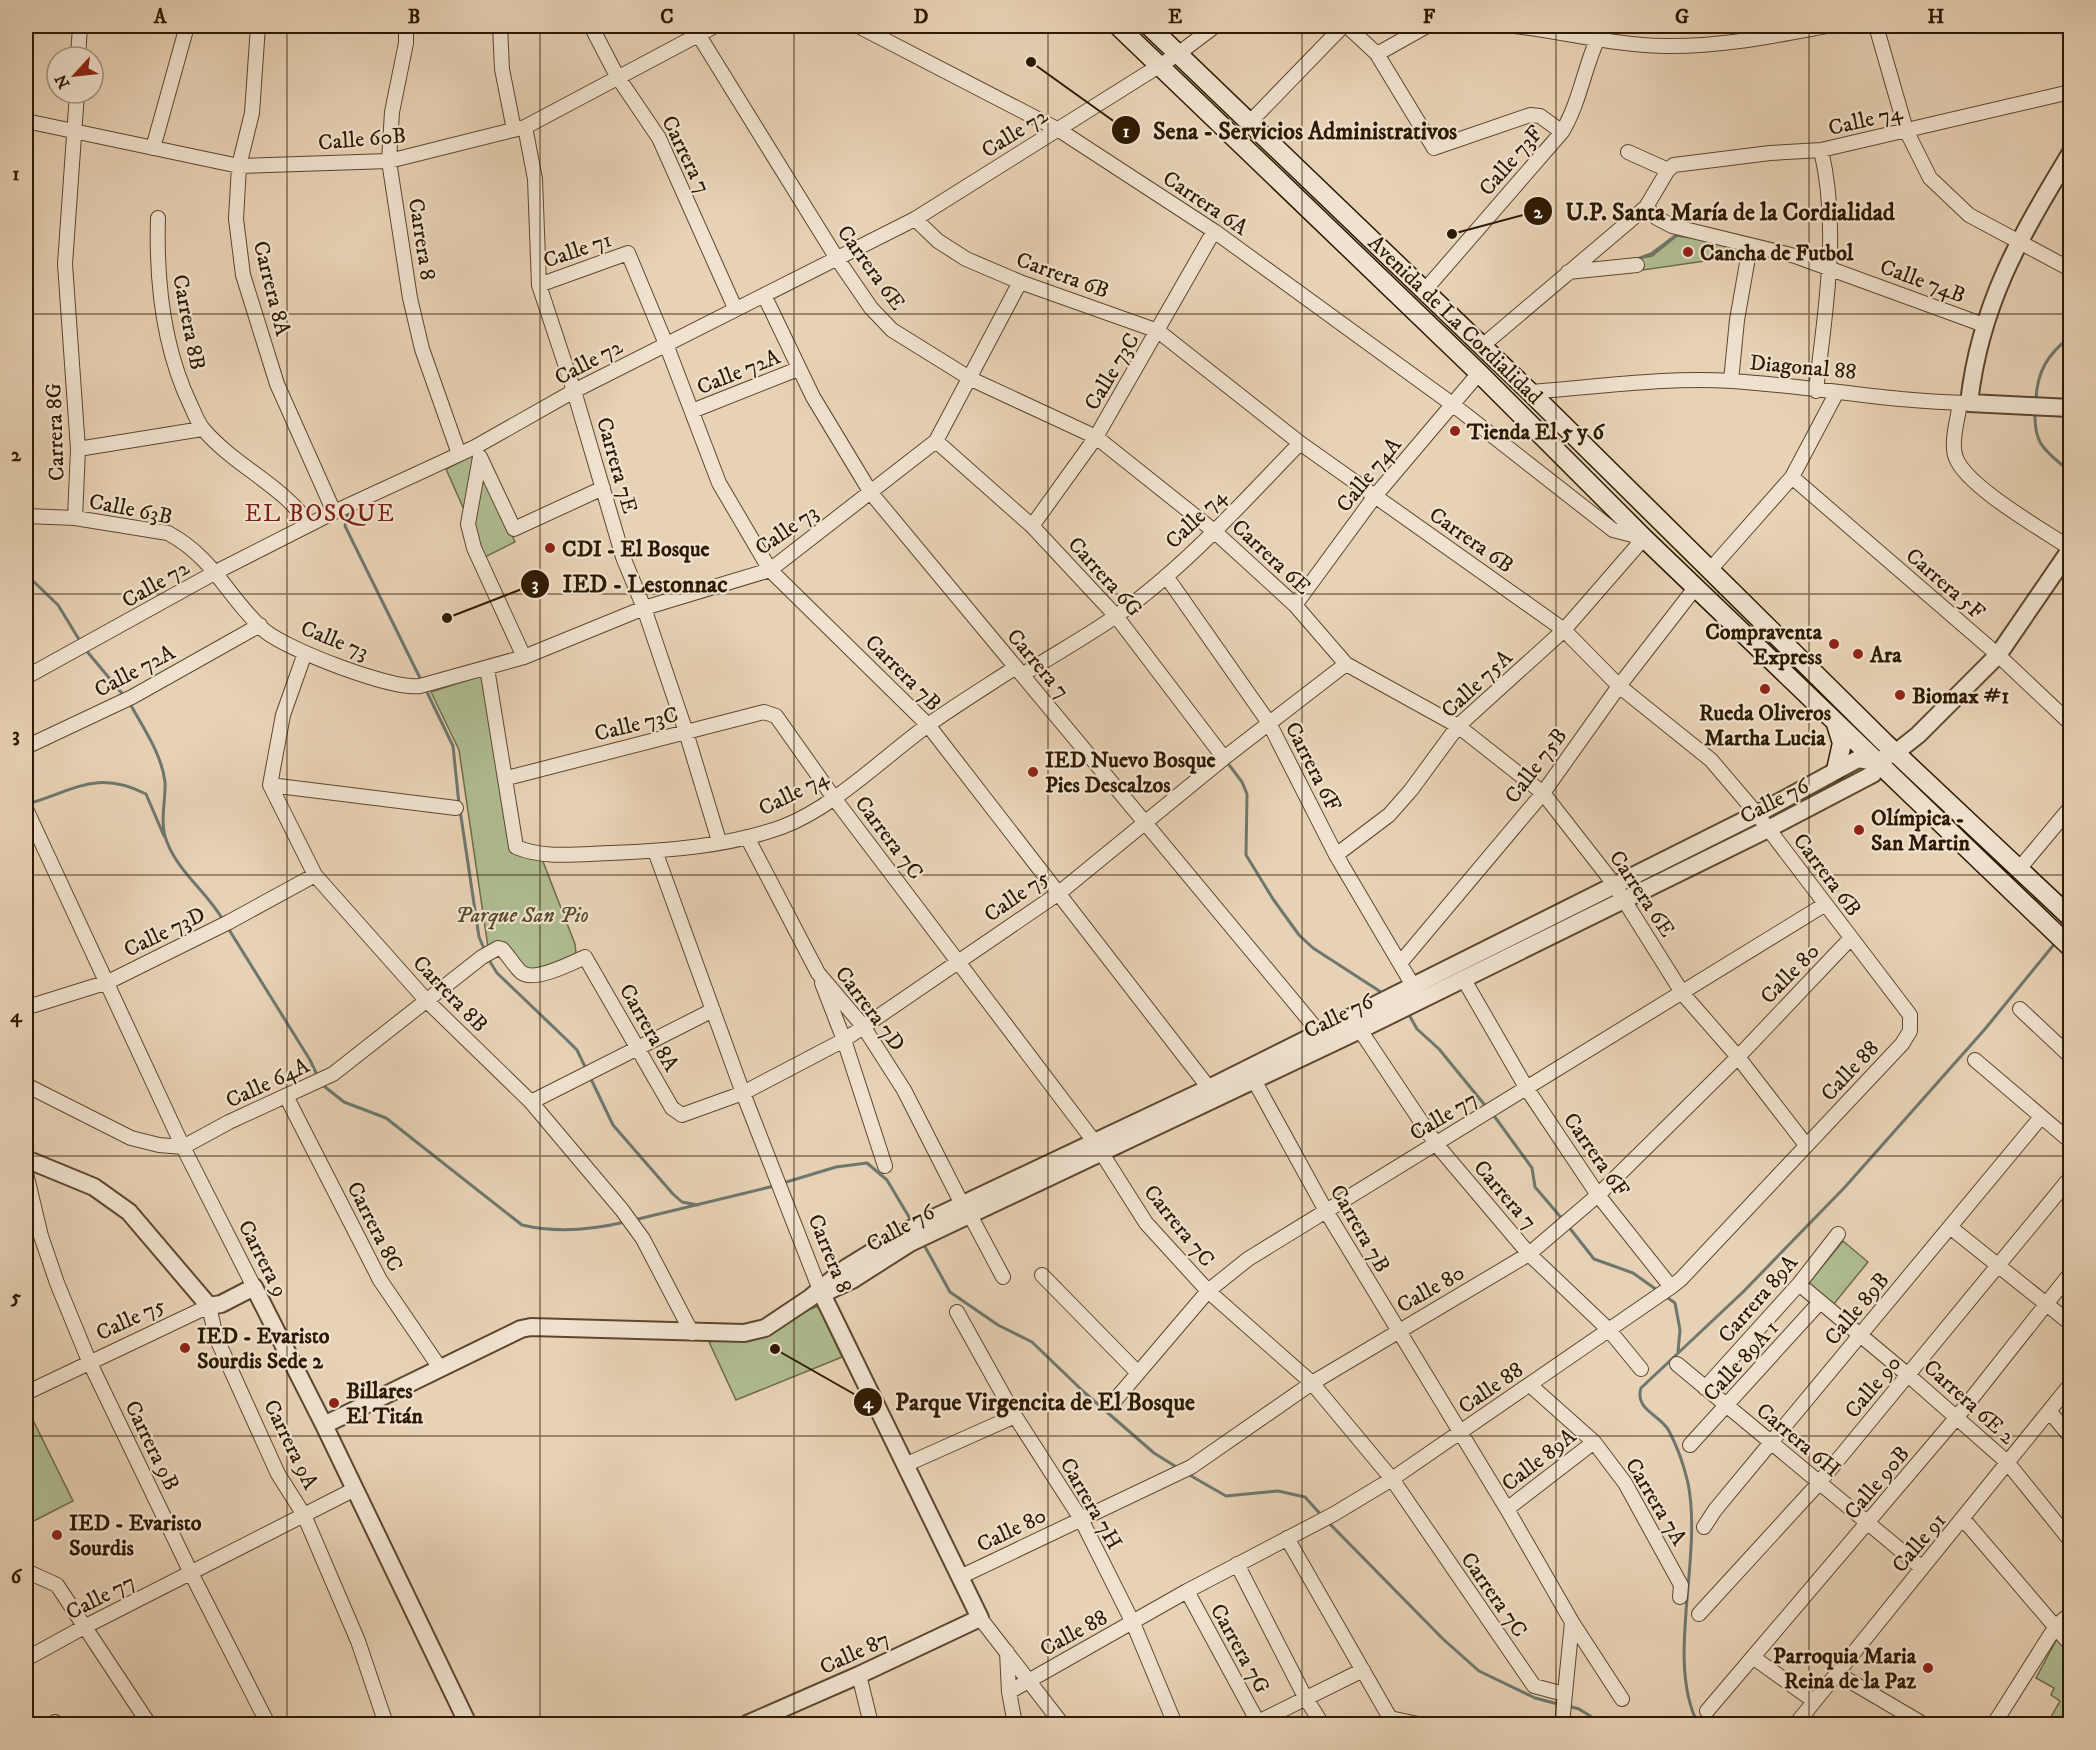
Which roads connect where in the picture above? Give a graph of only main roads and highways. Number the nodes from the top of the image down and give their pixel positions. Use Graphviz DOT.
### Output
graph roads {
  1 [pos="1118,26"];
  2 [pos="1149,26"];
  3 [pos="1836,724"];
  4 [pos="1836,770"];
  5 [pos="2067,914"];
  6 [pos="2069,946"];
  1 -- 3 [label="main road, Avenida de La Cordialidad"];
  2 -- 5 [label="main road, Avenida de La Cordialidad"];
  3 -- 4 [label="main road"];
  3 -- 6 [label="main road, Avenida de La Cordialidad"];
}
